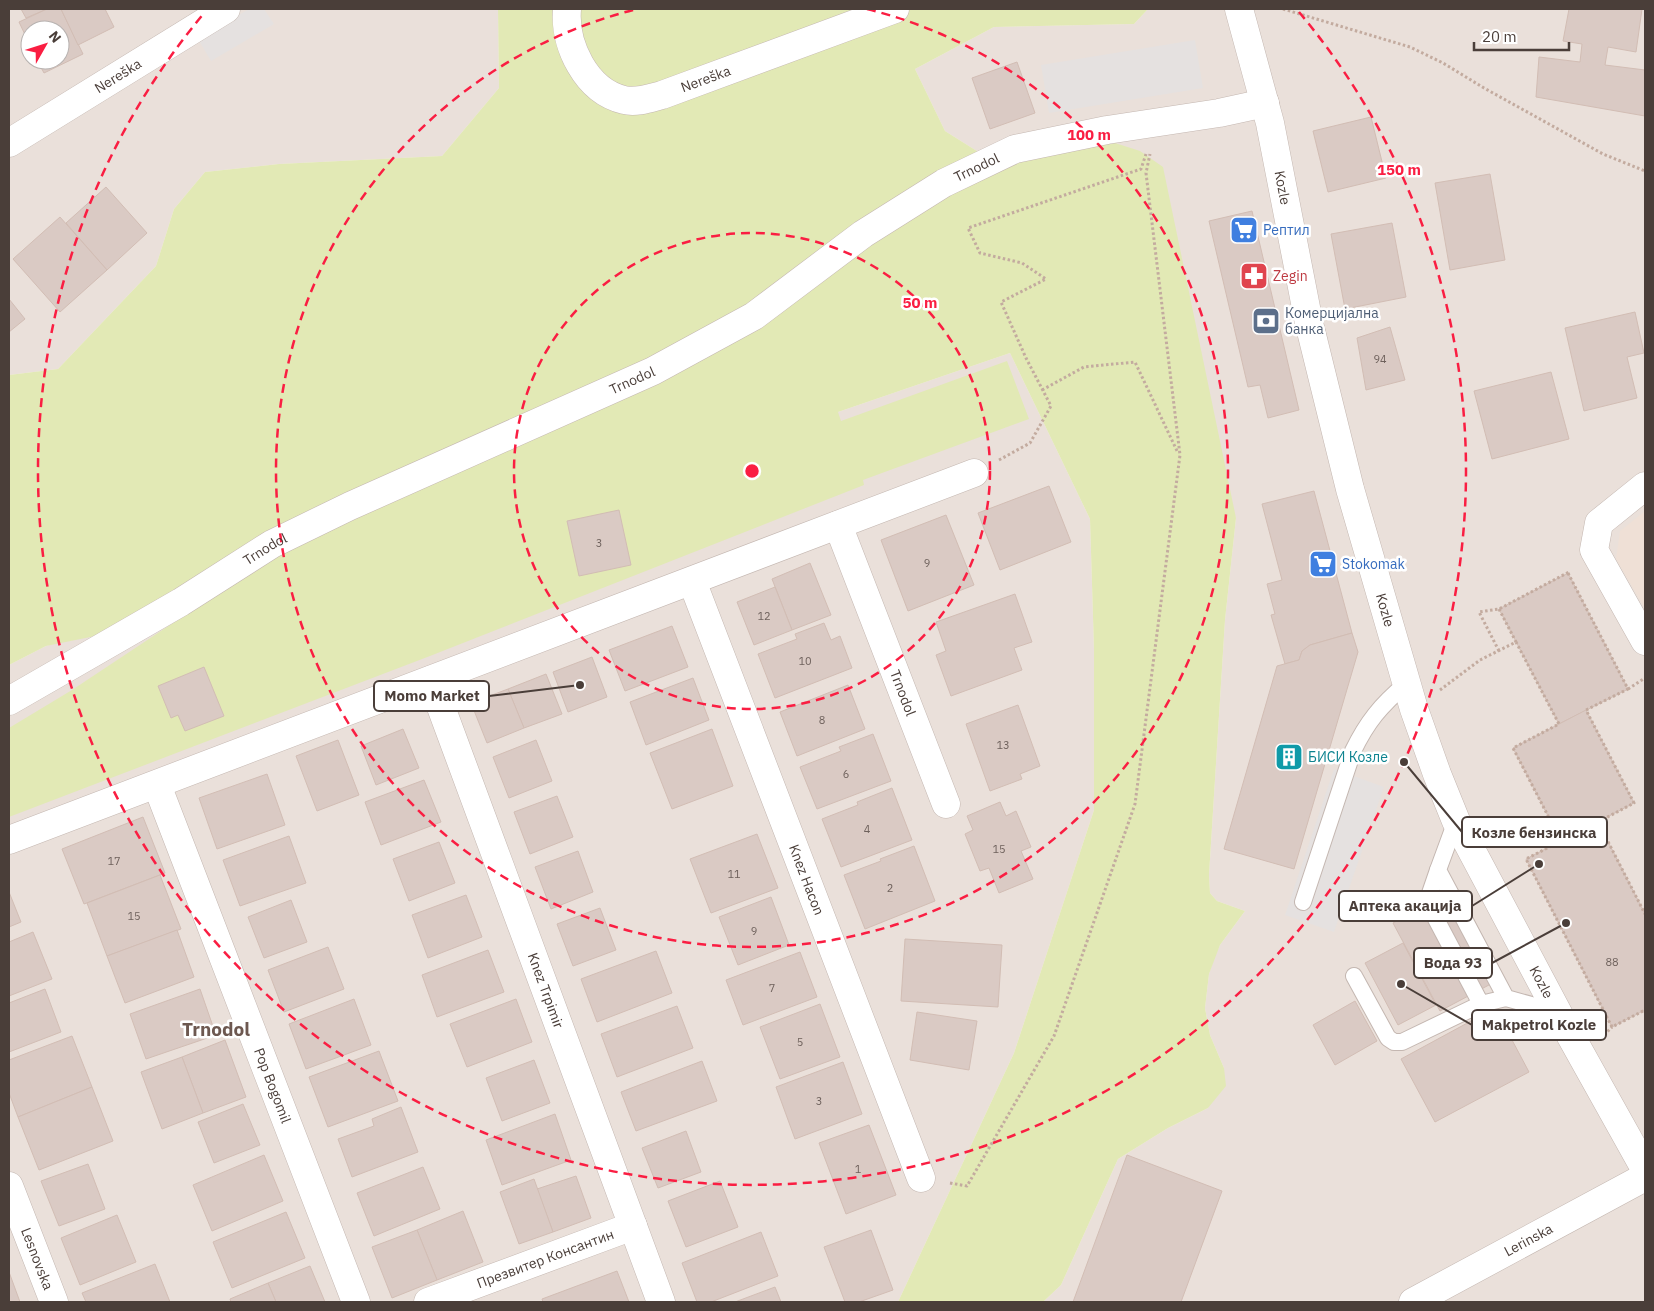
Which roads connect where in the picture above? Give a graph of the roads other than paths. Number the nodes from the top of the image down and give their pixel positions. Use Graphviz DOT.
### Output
graph roads {
  1 [pos="226,9"];
  2 [pos="568,9"];
  3 [pos="895,9"];
  4 [pos="1239,9"];
  5 [pos="1265,103"];
  6 [pos="9,143"];
  7 [pos="974,473"];
  8 [pos="1645,486"];
  9 [pos="838,525"];
  10 [pos="692,582"];
  11 [pos="1645,641"];
  12 [pos="431,680"];
  13 [pos="1410,697"];
  14 [pos="9,701"];
  15 [pos="157,785"];
  16 [pos="946,804"];
  17 [pos="1456,821"];
  18 [pos="9,840"];
  19 [pos="1438,870"];
  20 [pos="1303,902"];
  21 [pos="1354,976"];
  22 [pos="1506,998"];
  23 [pos="1481,1004"];
  24 [pos="1559,1015"];
  25 [pos="1645,1169"];
  26 [pos="1645,1177"];
  27 [pos="921,1178"];
  28 [pos="9,1186"];
  29 [pos="634,1226"];
  30 [pos="54,1302"];
  31 [pos="356,1302"];
  32 [pos="428,1302"];
  33 [pos="660,1302"];
  34 [pos="1413,1302"];
  1 -- 6 [label="street, Nereška"];
  2 -- 3 [label="street, Nereška"];
  4 -- 5 [label="street, Kozle"];
  5 -- 13 [label="street, Kozle"];
  5 -- 14 [label="street, Trnodol"];
  7 -- 9 [label="street"];
  8 -- 11 [label="street"];
  9 -- 10 [label="street"];
  9 -- 16 [label="street, Trnodol"];
  10 -- 12 [label="street"];
  10 -- 27 [label="street, Knez Hacon"];
  12 -- 15 [label="street"];
  12 -- 29 [label="street, Knez Trpimir"];
  13 -- 17 [label="street, Kozle"];
  13 -- 20 [label="lane"];
  15 -- 18 [label="street"];
  15 -- 31 [label="street, Pop Bogomil"];
  17 -- 19 [label="lane"];
  17 -- 24 [label="street, Kozle"];
  19 -- 22 [label="lane"];
  19 -- 23 [label="lane"];
  21 -- 23 [label="lane"];
  22 -- 23 [label="lane"];
  22 -- 24 [label="lane"];
  24 -- 25 [label="street, Kozle"];
  26 -- 34 [label="street, Lerinska"];
  28 -- 30 [label="street, Lesnovska"];
  29 -- 32 [label="street, Презвитер Консантин"];
  29 -- 33 [label="street, Knez Trpimir"];
}
